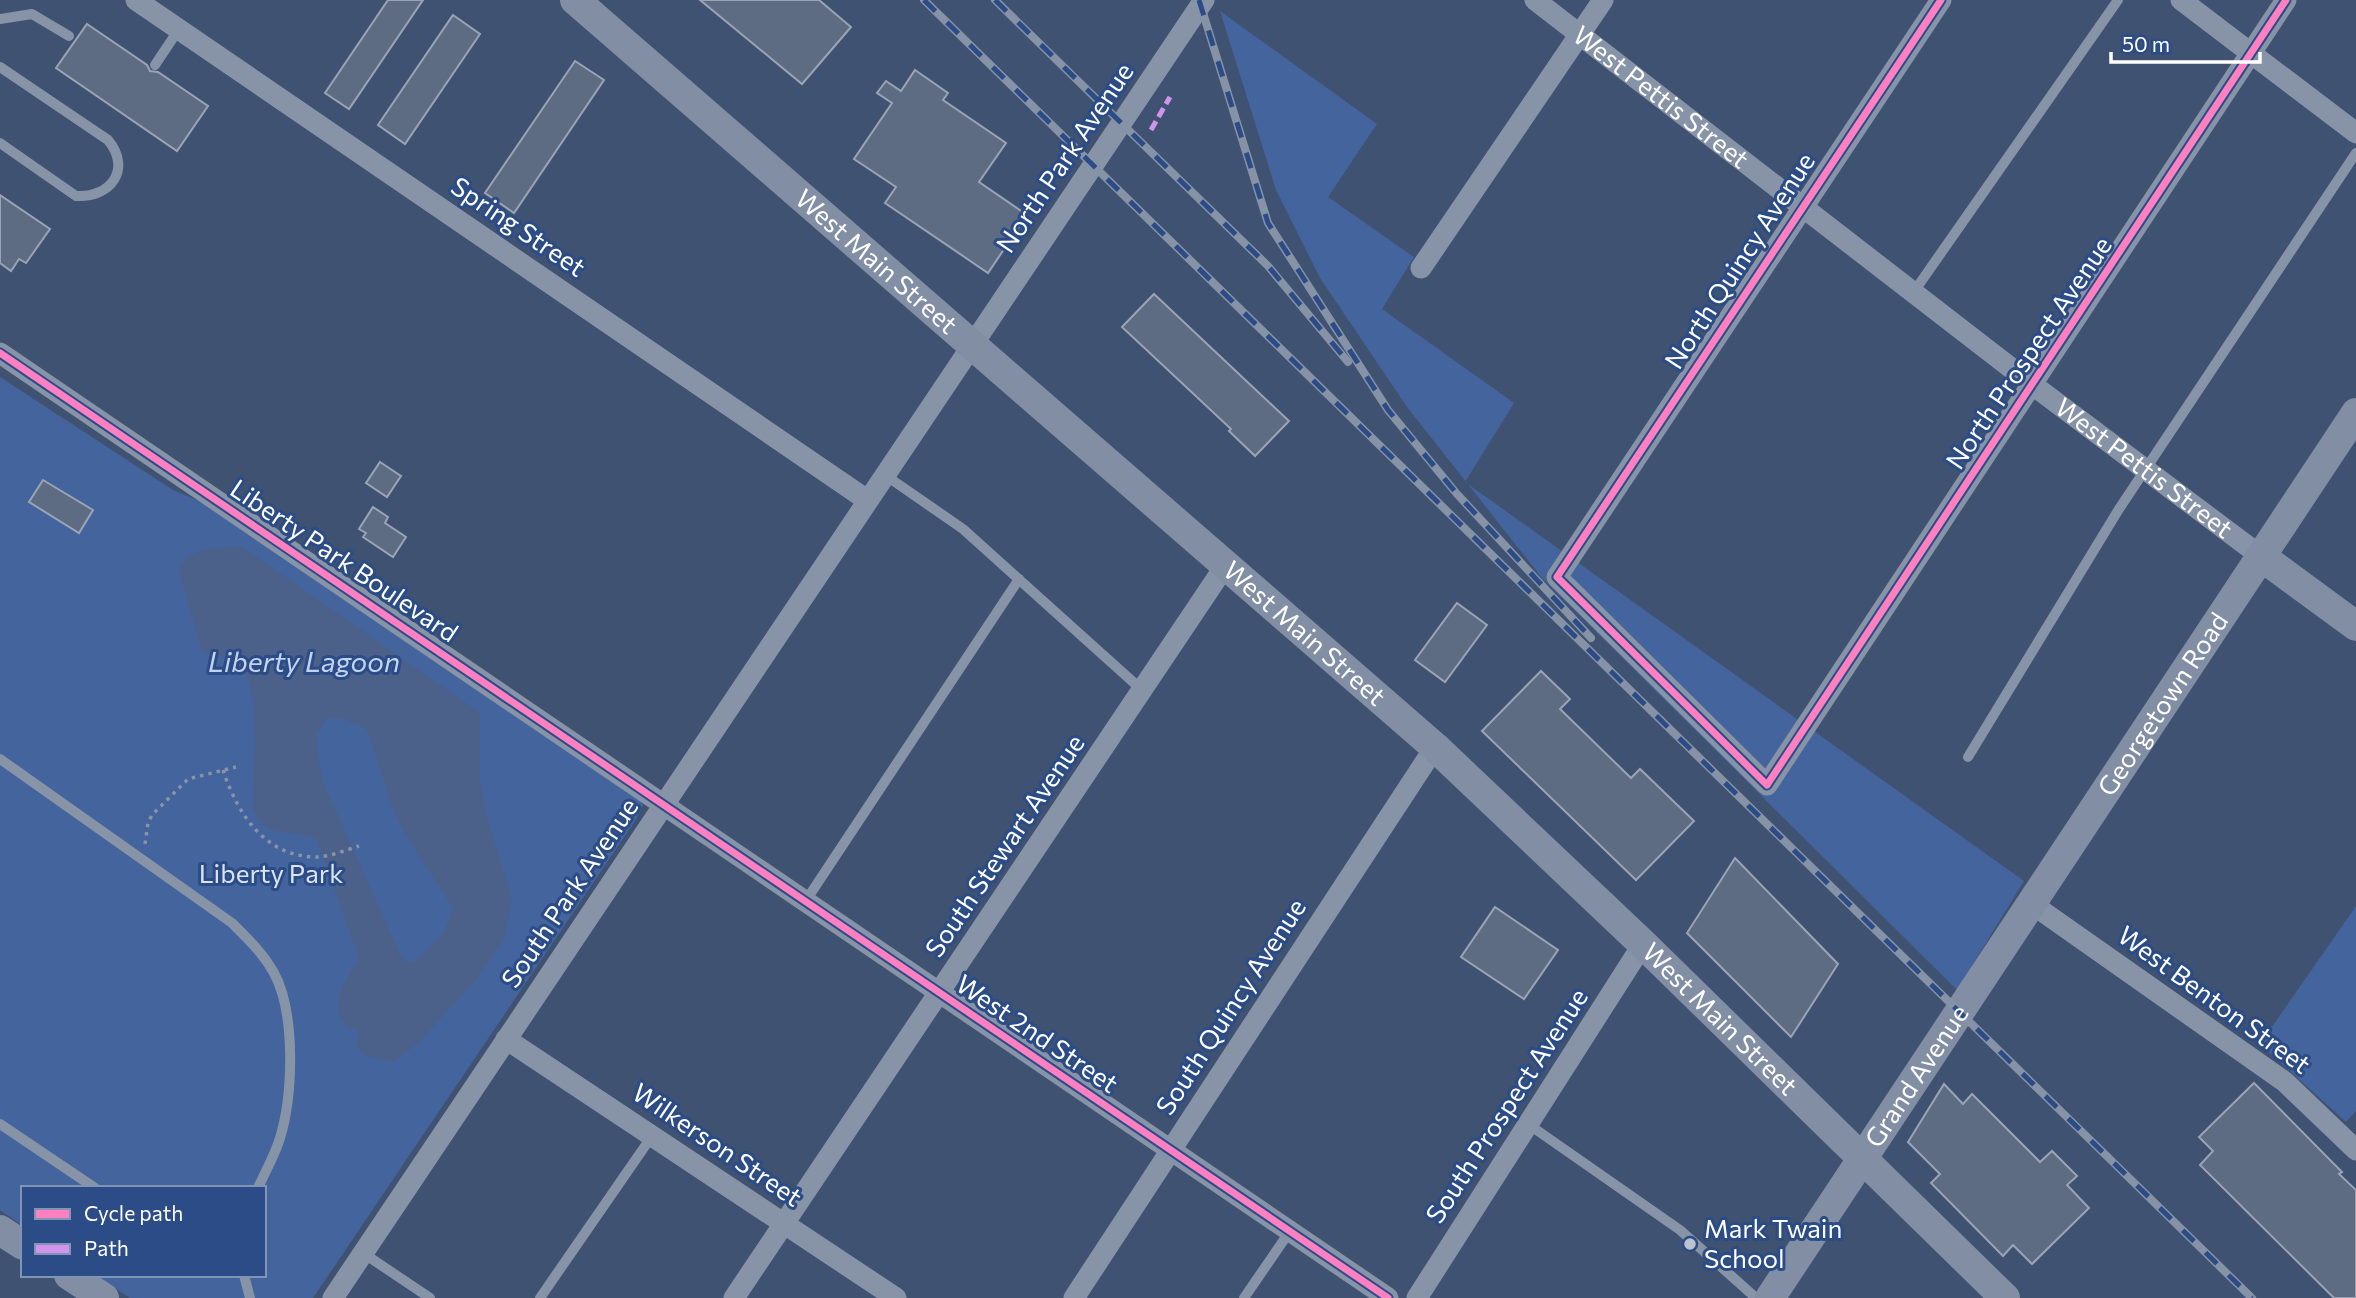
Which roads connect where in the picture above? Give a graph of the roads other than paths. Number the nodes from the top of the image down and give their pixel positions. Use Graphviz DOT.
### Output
graph roads {
  1 [pos="136,0"];
  2 [pos="575,0"];
  3 [pos="1535,0"];
  4 [pos="1603,0"];
  5 [pos="1941,0"];
  6 [pos="2118,0"];
  7 [pos="2181,0"];
  8 [pos="2286,0"];
  9 [pos="1192,5"];
  10 [pos="0,19"];
  11 [pos="179,29"];
  12 [pos="1579,34"];
  13 [pos="69,36"];
  14 [pos="2251,53"];
  15 [pos="155,65"];
  16 [pos="0,67"];
  17 [pos="2356,133"];
  18 [pos="0,143"];
  19 [pos="2356,153"];
  20 [pos="1801,207"];
  21 [pos="1421,268"];
  22 [pos="1913,293"];
  23 [pos="971,346"];
  24 [pos="0,353"];
  25 [pos="2033,385"];
  26 [pos="2356,413"];
  27 [pos="2144,471"];
  28 [pos="885,475"];
  29 [pos="867,500"];
  30 [pos="2262,556"];
  31 [pos="1227,563"];
  32 [pos="1019,579"];
  33 [pos="2356,626"];
  34 [pos="1142,690"];
  35 [pos="1671,690"];
  36 [pos="1435,747"];
  37 [pos="1968,757"];
  38 [pos="0,760"];
  39 [pos="662,805"];
  40 [pos="805,902"];
  41 [pos="2032,904"];
  42 [pos="1643,944"];
  43 [pos="940,994"];
  44 [pos="1970,995"];
  45 [pos="506,1039"];
  46 [pos="0,1124"];
  47 [pos="1528,1124"];
  48 [pos="652,1136"];
  49 [pos="2356,1150"];
  50 [pos="1171,1151"];
  51 [pos="1864,1160"];
  52 [pos="92,1186"];
  53 [pos="259,1186"];
  54 [pos="784,1223"];
  55 [pos="1290,1231"];
  56 [pos="363,1253"];
  57 [pos="72,1277"];
  58 [pos="245,1279"];
  59 [pos="104,1298"];
  60 [pos="250,1298"];
  61 [pos="333,1298"];
  62 [pos="429,1298"];
  63 [pos="540,1298"];
  64 [pos="734,1298"];
  65 [pos="896,1298"];
  66 [pos="1074,1298"];
  67 [pos="1244,1298"];
  68 [pos="1388,1298"];
  69 [pos="1418,1298"];
  70 [pos="1756,1298"];
  71 [pos="1770,1298"];
  72 [pos="2005,1298"];
  1 -- 11 [label="street, Spring Street"];
  2 -- 23 [label="main road, West Main Street"];
  3 -- 12 [label="street, West Pettis Street"];
  4 -- 12 [label="street"];
  5 -- 20 [label="street, North Quincy Avenue"];
  6 -- 22 [label="lane"];
  7 -- 14 [label="street"];
  8 -- 14 [label="street, North Prospect Avenue"];
  9 -- 23 [label="street, North Park Avenue"];
  10 -- 13 [label="lane"];
  11 -- 15 [label="lane"];
  11 -- 29 [label="street, Spring Street"];
  12 -- 20 [label="street, West Pettis Street"];
  12 -- 21 [label="street"];
  14 -- 17 [label="street"];
  14 -- 25 [label="street, North Prospect Avenue"];
  16 -- 18 [label="lane"];
  19 -- 27 [label="lane"];
  20 -- 22 [label="street, West Pettis Street"];
  20 -- 35 [label="street, North Quincy Avenue"];
  22 -- 25 [label="street, West Pettis Street"];
  23 -- 28 [label="street, South Park Avenue"];
  23 -- 31 [label="main road, West Main Street"];
  24 -- 39 [label="street, Liberty Park Boulevard"];
  25 -- 27 [label="street, West Pettis Street"];
  25 -- 35 [label="street, North Prospect Avenue"];
  26 -- 30 [label="main road, Georgetown Road"];
  27 -- 30 [label="street, West Pettis Street"];
  27 -- 37 [label="lane"];
  28 -- 29 [label="street, South Park Avenue"];
  28 -- 32 [label="lane"];
  29 -- 39 [label="street, South Park Avenue"];
  30 -- 33 [label="main road, West Pettis Street"];
  30 -- 41 [label="main road, Georgetown Road"];
  31 -- 34 [label="street, South Stewart Avenue"];
  31 -- 36 [label="main road, West Main Street"];
  32 -- 34 [label="lane"];
  32 -- 40 [label="lane"];
  34 -- 43 [label="street, South Stewart Avenue"];
  36 -- 42 [label="main road, West Main Street"];
  36 -- 50 [label="street, South Quincy Avenue"];
  38 -- 53 [label="lane"];
  39 -- 40 [label="street, West 2nd Street"];
  39 -- 45 [label="street, South Park Avenue"];
  40 -- 43 [label="street, West 2nd Street"];
  41 -- 44 [label="main road, Georgetown Road"];
  41 -- 49 [label="street, West Benton Street"];
  42 -- 47 [label="street, South Prospect Avenue"];
  42 -- 51 [label="main road, West Main Street"];
  43 -- 50 [label="street, West 2nd Street"];
  43 -- 54 [label="street, South Stewart Avenue"];
  44 -- 51 [label="main road, Grand Avenue"];
  45 -- 48 [label="street, Wilkerson Street"];
  45 -- 56 [label="street, South Park Avenue"];
  46 -- 52 [label="lane"];
  47 -- 69 [label="street, South Prospect Avenue"];
  47 -- 70 [label="lane"];
  48 -- 54 [label="street, Wilkerson Street"];
  48 -- 63 [label="lane"];
  50 -- 55 [label="street, West 2nd Street"];
  50 -- 66 [label="street, South Quincy Avenue"];
  51 -- 71 [label="main road, Grand Avenue"];
  51 -- 72 [label="main road, West Main Street"];
  54 -- 64 [label="street, South Stewart Avenue"];
  54 -- 65 [label="street, Wilkerson Street"];
  55 -- 67 [label="lane"];
  55 -- 68 [label="street, West 2nd Street"];
  56 -- 61 [label="street, South Park Avenue"];
  56 -- 62 [label="lane"];
  57 -- 59 [label="main road"];
  58 -- 60 [label="lane"];
}
